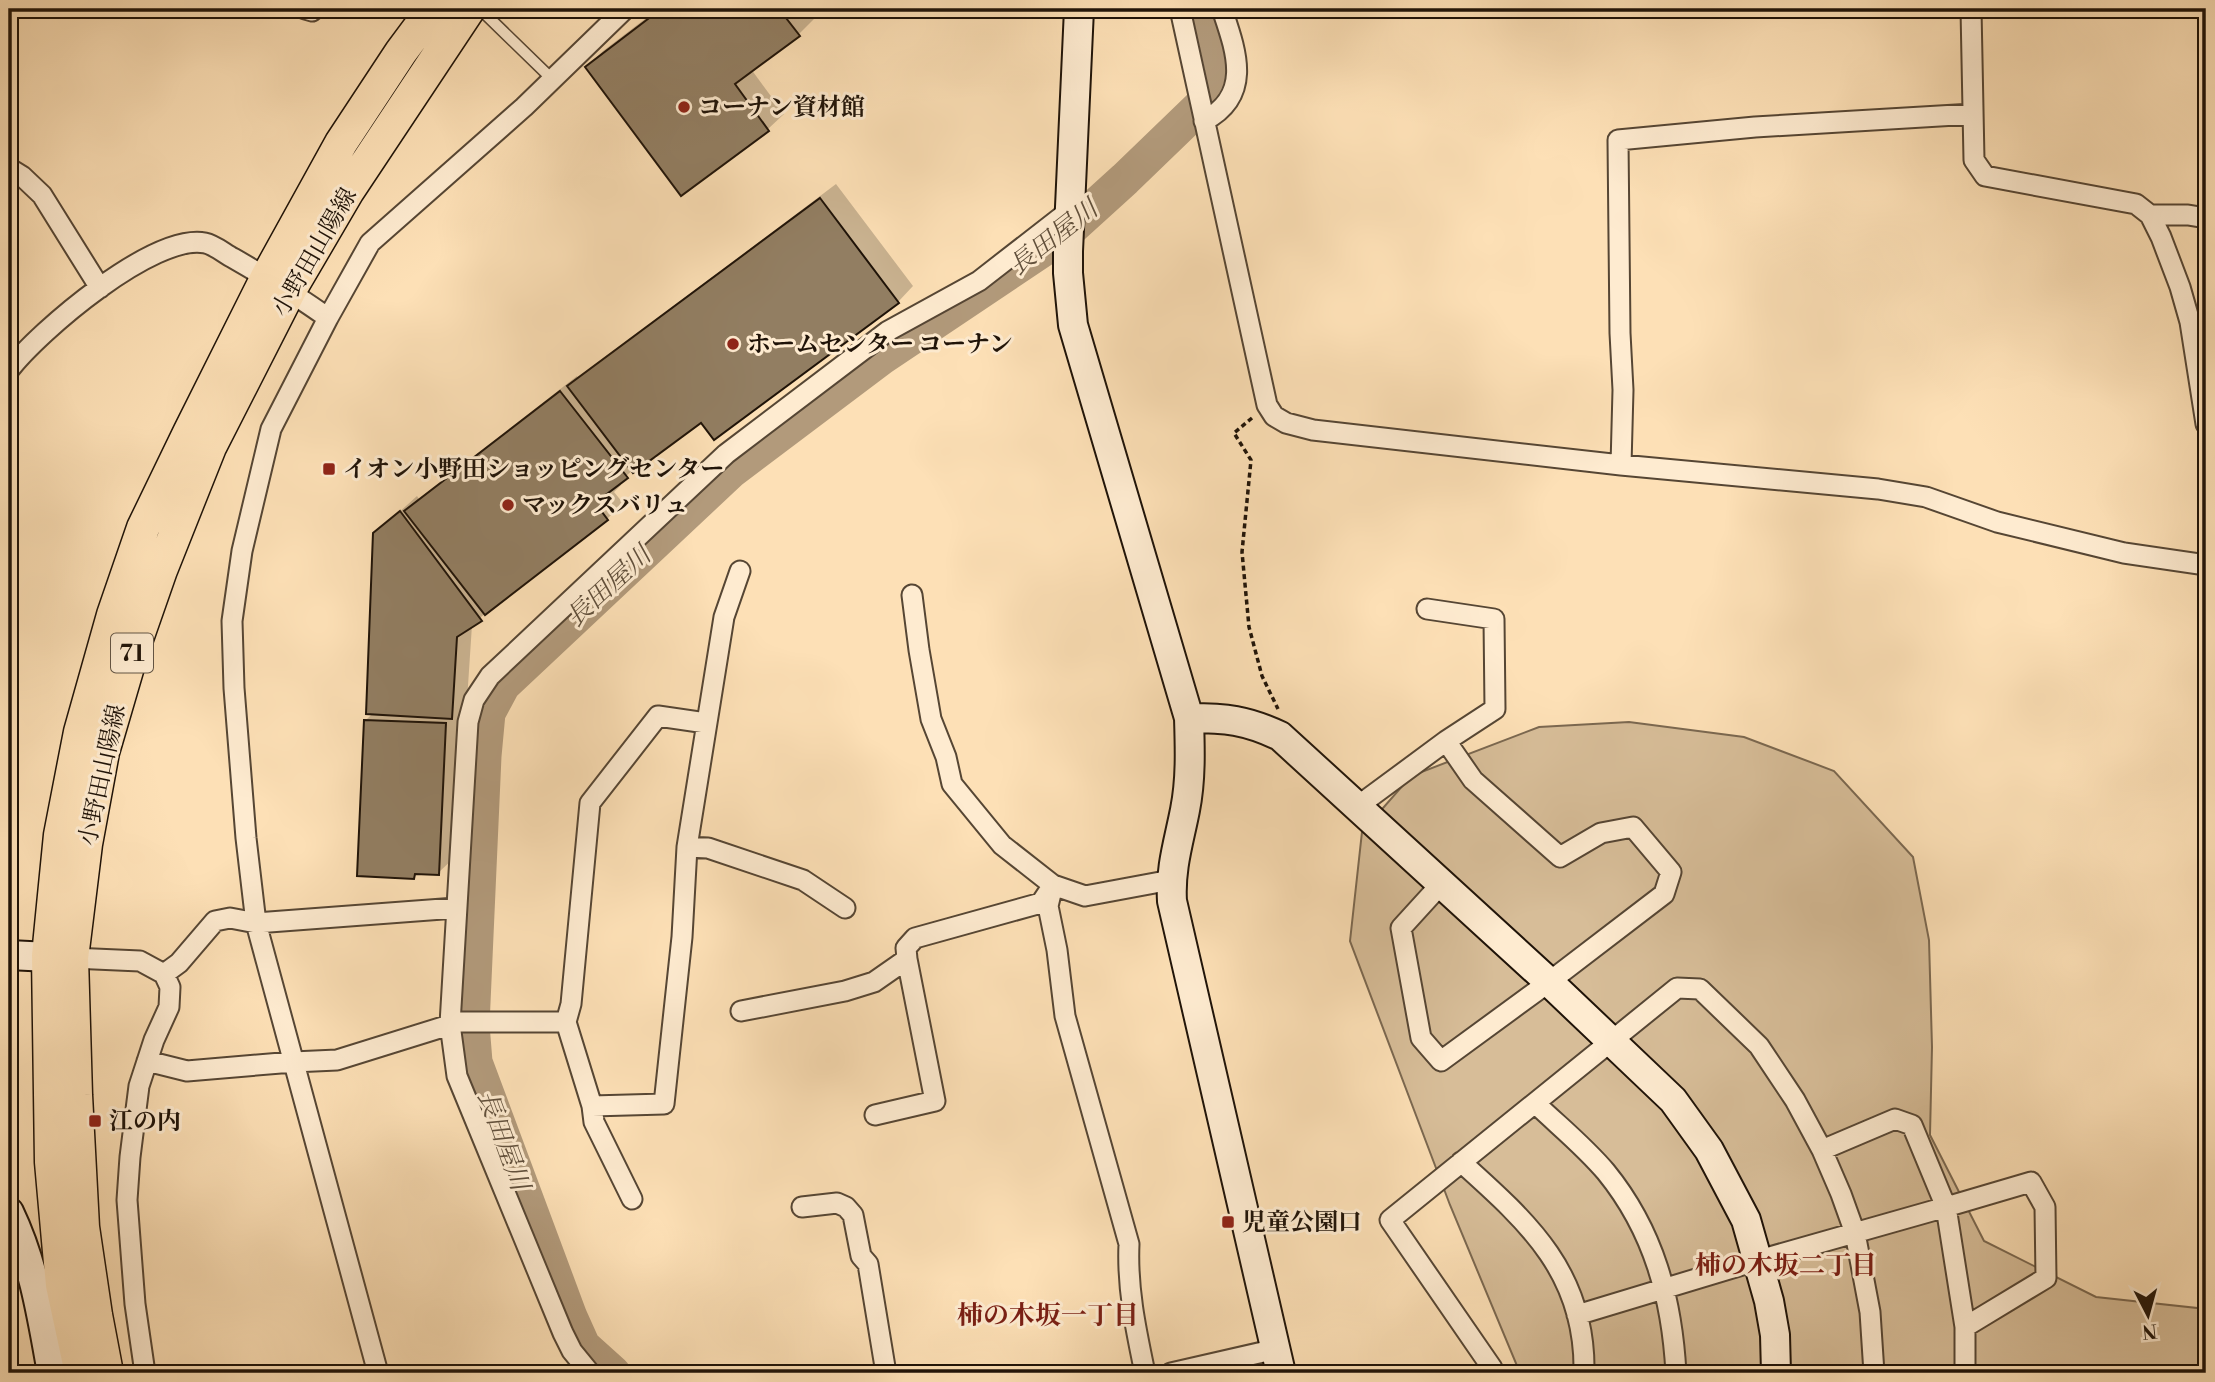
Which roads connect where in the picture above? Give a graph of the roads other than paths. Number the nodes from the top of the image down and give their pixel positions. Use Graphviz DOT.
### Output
graph roads {
  1 [pos="305,9"];
  2 [pos="314,9"];
  3 [pos="433,9"];
  4 [pos="469,9"];
  5 [pos="480,9"];
  6 [pos="625,9"];
  7 [pos="1079,9"];
  8 [pos="1180,9"];
  9 [pos="1222,9"];
  10 [pos="1971,9"];
  11 [pos="552,79"];
  12 [pos="1973,114"];
  13 [pos="1203,118"];
  14 [pos="9,168"];
  15 [pos="1069,211"];
  16 [pos="2150,215"];
  17 [pos="2206,218"];
  18 [pos="278,284"];
  19 [pos="100,288"];
  20 [pos="328,318"];
  21 [pos="9,370"];
  22 [pos="2206,424"];
  23 [pos="1621,465"];
  24 [pos="2206,565"];
  25 [pos="740,571"];
  26 [pos="912,595"];
  27 [pos="1427,609"];
  28 [pos="1189,718"];
  29 [pos="706,723"];
  30 [pos="1446,741"];
  31 [pos="1359,806"];
  32 [pos="687,847"];
  33 [pos="1171,880"];
  34 [pos="1442,883"];
  35 [pos="1053,885"];
  36 [pos="456,908"];
  37 [pos="845,908"];
  38 [pos="256,923"];
  39 [pos="9,955"];
  40 [pos="60,957"];
  41 [pos="907,959"];
  42 [pos="164,974"];
  43 [pos="1549,982"];
  44 [pos="741,1011"];
  45 [pos="566,1022"];
  46 [pos="454,1023"];
  47 [pos="1613,1042"];
  48 [pos="147,1061"];
  49 [pos="293,1062"];
  50 [pos="1536,1104"];
  51 [pos="592,1106"];
  52 [pos="875,1115"];
  53 [pos="1822,1150"];
  54 [pos="1461,1161"];
  55 [pos="632,1199"];
  56 [pos="1946,1206"];
  57 [pos="802,1207"];
  58 [pos="9,1212"];
  59 [pos="1855,1233"];
  60 [pos="1759,1260"];
  61 [pos="1665,1289"];
  62 [pos="1577,1315"];
  63 [pos="1965,1327"];
  64 [pos="1279,1361"];
  65 [pos="52,1373"];
  66 [pos="81,1373"];
  67 [pos="107,1373"];
  68 [pos="145,1373"];
  69 [pos="378,1373"];
  70 [pos="590,1373"];
  71 [pos="886,1373"];
  72 [pos="1145,1373"];
  73 [pos="1171,1373"];
  74 [pos="1492,1373"];
  75 [pos="1584,1373"];
  76 [pos="1676,1373"];
  77 [pos="1776,1373"];
  78 [pos="1874,1373"];
  79 [pos="1965,1373"];
  1 -- 2 [label="street"];
  3 -- 18 [label="main road, 小野田山陽線 / 71"];
  4 -- 18 [label="main road, 小野田山陽線 / 71"];
  5 -- 11 [label="lane"];
  6 -- 11 [label="street"];
  7 -- 15 [label="street"];
  8 -- 13 [label="street"];
  9 -- 13 [label="street"];
  10 -- 12 [label="street"];
  11 -- 20 [label="street"];
  12 -- 16 [label="street"];
  12 -- 23 [label="street"];
  13 -- 23 [label="street"];
  14 -- 19 [label="street"];
  15 -- 28 [label="street"];
  15 -- 36 [label="street"];
  16 -- 17 [label="street"];
  16 -- 22 [label="street"];
  18 -- 19 [label="street"];
  18 -- 20 [label="street"];
  18 -- 40 [label="main road, 小野田山陽線 / 71"];
  19 -- 21 [label="street"];
  20 -- 38 [label="street"];
  23 -- 24 [label="street"];
  25 -- 29 [label="street"];
  26 -- 35 [label="street"];
  27 -- 30 [label="street"];
  28 -- 31 [label="street"];
  28 -- 33 [label="street"];
  29 -- 32 [label="street"];
  29 -- 45 [label="street"];
  30 -- 31 [label="street"];
  30 -- 43 [label="street"];
  31 -- 34 [label="street"];
  32 -- 37 [label="street"];
  32 -- 51 [label="street"];
  33 -- 35 [label="street"];
  33 -- 64 [label="street"];
  34 -- 43 [label="street"];
  34 -- 43 [label="street"];
  35 -- 41 [label="street"];
  35 -- 72 [label="street"];
  36 -- 38 [label="street"];
  36 -- 46 [label="street"];
  38 -- 42 [label="street"];
  38 -- 49 [label="street"];
  39 -- 40 [label="street"];
  40 -- 42 [label="street"];
  40 -- 66 [label="main road, 小野田山陽線 / 71"];
  40 -- 67 [label="main road, 小野田山陽線 / 71"];
  41 -- 44 [label="street"];
  41 -- 52 [label="street"];
  42 -- 48 [label="street"];
  43 -- 47 [label="street"];
  45 -- 46 [label="street"];
  45 -- 51 [label="street"];
  46 -- 49 [label="street"];
  46 -- 70 [label="street"];
  47 -- 50 [label="street"];
  47 -- 53 [label="street"];
  47 -- 60 [label="street"];
  48 -- 49 [label="street"];
  48 -- 68 [label="street"];
  49 -- 69 [label="street"];
  50 -- 54 [label="street"];
  50 -- 61 [label="street"];
  51 -- 55 [label="street"];
  53 -- 56 [label="street"];
  53 -- 59 [label="street"];
  54 -- 62 [label="street"];
  54 -- 74 [label="street"];
  56 -- 59 [label="street"];
  56 -- 63 [label="street"];
  56 -- 63 [label="street"];
  57 -- 71 [label="street"];
  58 -- 65 [label="street"];
  59 -- 60 [label="street"];
  59 -- 78 [label="street"];
  60 -- 61 [label="street"];
  60 -- 77 [label="street"];
  61 -- 62 [label="street"];
  61 -- 76 [label="street"];
  62 -- 75 [label="street"];
  63 -- 79 [label="street"];
  64 -- 73 [label="street"];
}
